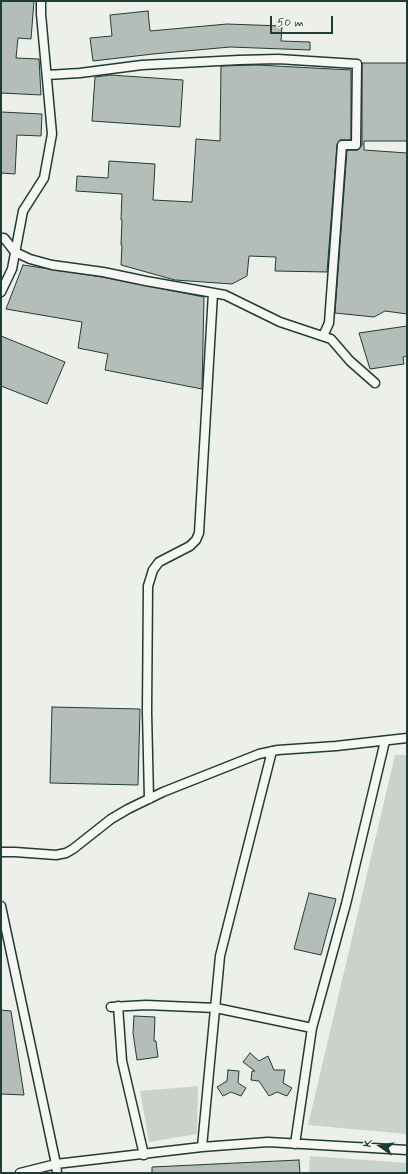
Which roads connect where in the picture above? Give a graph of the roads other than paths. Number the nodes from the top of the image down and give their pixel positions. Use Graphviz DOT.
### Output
graph roads {
  1 [pos="41,1"];
  2 [pos="47,75"];
  3 [pos="1,238"];
  4 [pos="15,252"];
  5 [pos="1,292"];
  6 [pos="213,293"];
  7 [pos="323,336"];
  8 [pos="375,383"];
  9 [pos="407,738"];
  10 [pos="385,741"];
  11 [pos="272,751"];
  12 [pos="149,799"];
  13 [pos="1,852"];
  14 [pos="1,906"];
  15 [pos="216,1008"];
  16 [pos="312,1028"];
  17 [pos="295,1144"];
  18 [pos="202,1147"];
  19 [pos="407,1150"];
  20 [pos="144,1155"];
  21 [pos="56,1164"];
  22 [pos="20,1173"];
  23 [pos="57,1173"];
  1 -- 2 [label="street"];
  2 -- 4 [label="street"];
  2 -- 7 [label="street"];
  3 -- 4 [label="street"];
  4 -- 5 [label="street"];
  4 -- 6 [label="street"];
  6 -- 7 [label="street"];
  6 -- 12 [label="street"];
  7 -- 8 [label="street"];
  9 -- 10 [label="street"];
  10 -- 11 [label="street"];
  10 -- 16 [label="street"];
  11 -- 12 [label="street"];
  11 -- 15 [label="street"];
  12 -- 13 [label="street"];
  14 -- 21 [label="street"];
  15 -- 16 [label="street"];
  15 -- 18 [label="street"];
  15 -- 20 [label="street"];
  16 -- 17 [label="street"];
  17 -- 18 [label="street"];
  17 -- 19 [label="street"];
  18 -- 20 [label="street"];
  20 -- 21 [label="street"];
  21 -- 22 [label="street"];
  21 -- 23 [label="street"];
}
